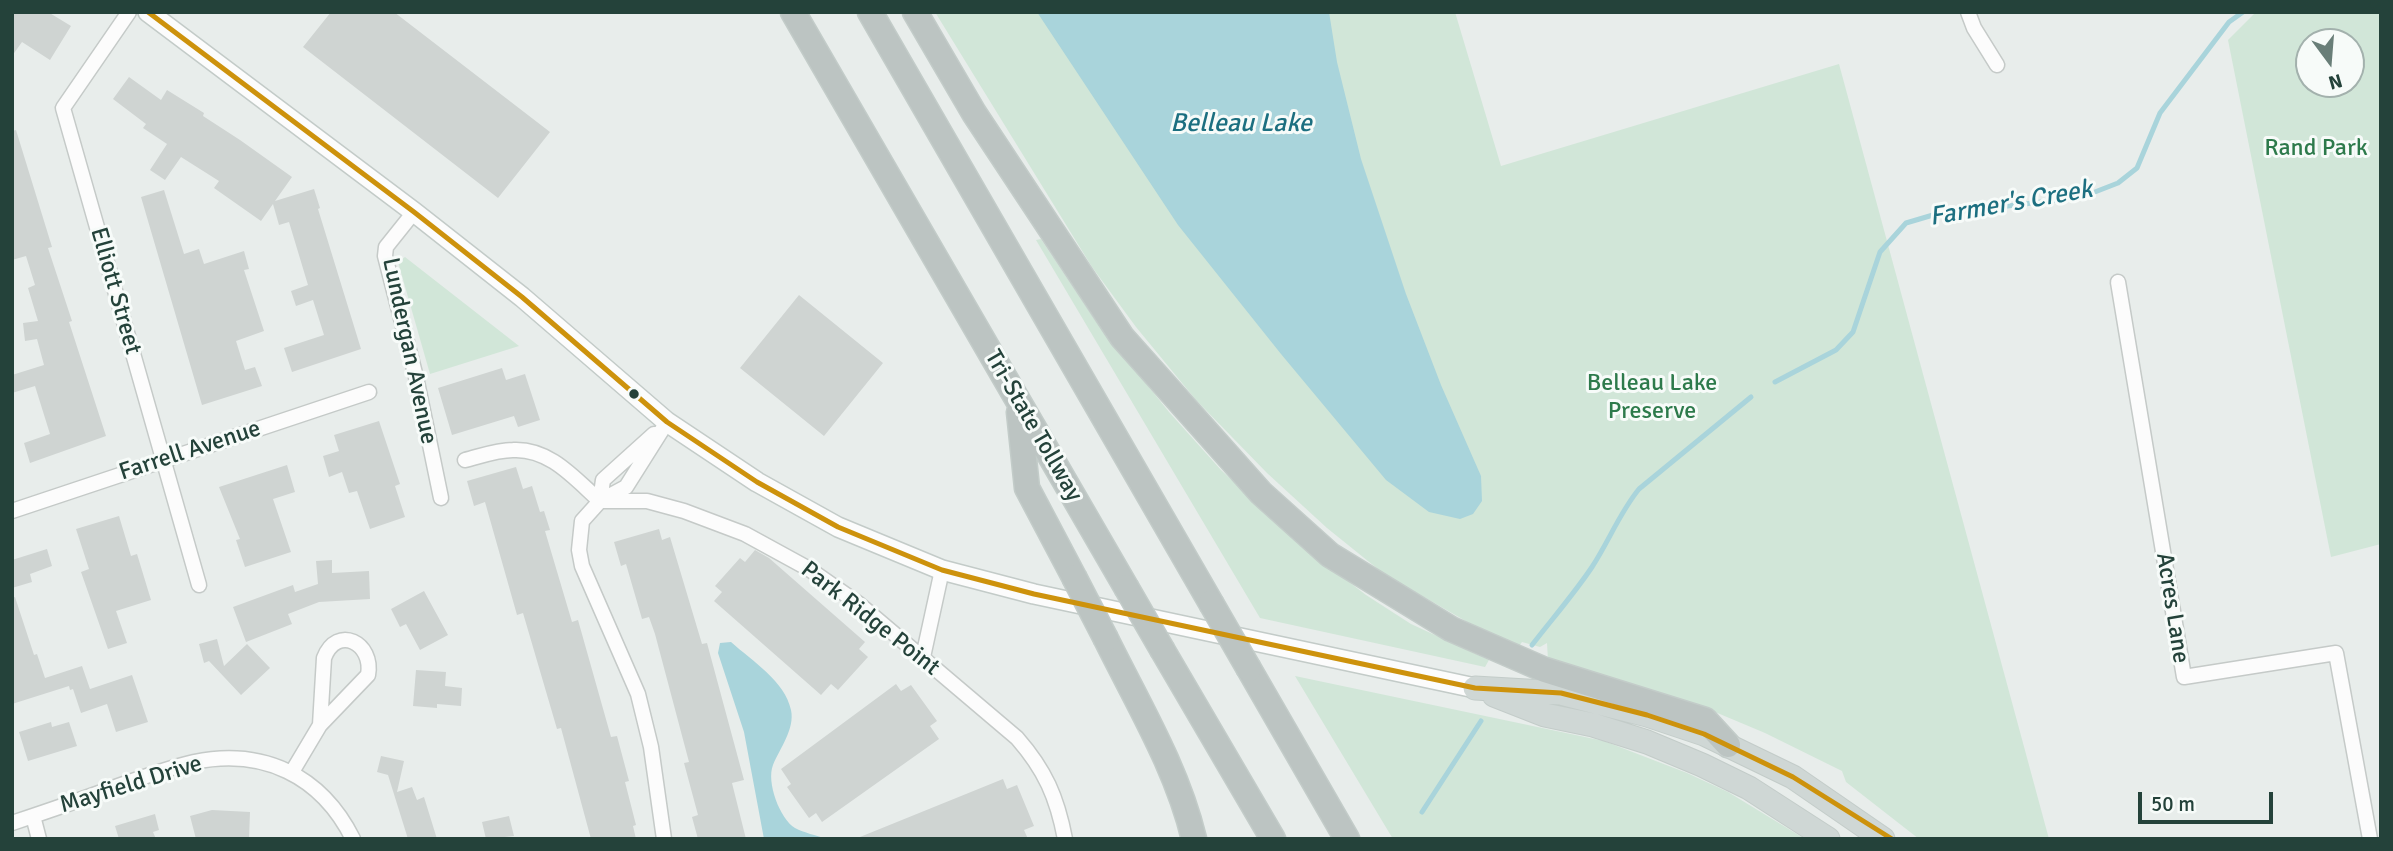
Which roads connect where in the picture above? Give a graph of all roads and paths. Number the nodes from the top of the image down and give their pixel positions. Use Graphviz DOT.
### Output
graph roads {
  1 [pos="129,12"];
  2 [pos="148,12"];
  3 [pos="793,12"];
  4 [pos="870,12"];
  5 [pos="915,12"];
  6 [pos="1968,12"];
  7 [pos="1997,65"];
  8 [pos="414,212"];
  9 [pos="2119,282"];
  10 [pos="369,392"];
  11 [pos="1018,401"];
  12 [pos="667,422"];
  13 [pos="163,460"];
  14 [pos="465,460"];
  15 [pos="440,498"];
  16 [pos="600,501"];
  17 [pos="12,511"];
  18 [pos="942,570"];
  19 [pos="199,586"];
  20 [pos="923,657"];
  21 [pos="1475,688"];
  22 [pos="320,725"];
  23 [pos="1728,745"];
  24 [pos="292,772"];
  25 [pos="1849,813"];
  26 [pos="33,816"];
  27 [pos="12,823"];
  28 [pos="39,839"];
  29 [pos="353,839"];
  30 [pos="664,839"];
  31 [pos="1065,839"];
  32 [pos="1194,839"];
  33 [pos="1273,839"];
  34 [pos="1347,839"];
  35 [pos="1828,839"];
  36 [pos="1883,839"];
  37 [pos="1892,839"];
  38 [pos="2370,839"];
  1 -- 13 [label="street, Elliott Street"];
  2 -- 8 [label="main road"];
  3 -- 11 [label="highway, Tri-State Tollway"];
  4 -- 34 [label="highway, bridge"];
  5 -- 23 [label="highway"];
  6 -- 7 [label="street"];
  8 -- 12 [label="main road"];
  8 -- 15 [label="street, Lundergan Avenue"];
  9 -- 38 [label="street, Acres Lane"];
  10 -- 13 [label="street, Farrell Avenue"];
  11 -- 32 [label="highway, bridge"];
  11 -- 33 [label="highway, Tri-State Tollway, bridge"];
  12 -- 16 [label="street"];
  12 -- 16 [label="street"];
  12 -- 18 [label="main road"];
  13 -- 17 [label="street, Farrell Avenue"];
  13 -- 19 [label="street, Elliott Street"];
  14 -- 16 [label="street, Lundergan Avenue"];
  16 -- 20 [label="street, Park Ridge Point"];
  16 -- 30 [label="street"];
  18 -- 20 [label="street"];
  18 -- 21 [label="main road"];
  20 -- 31 [label="street, Park Ridge Point"];
  21 -- 23 [label="main road"];
  21 -- 35 [label="main road"];
  22 -- 22 [label="street"];
  22 -- 24 [label="street"];
  23 -- 25 [label="main road"];
  24 -- 26 [label="street, Mayfield Drive"];
  24 -- 29 [label="street"];
  25 -- 36 [label="main road"];
  25 -- 37 [label="main road"];
  26 -- 27 [label="street, Mayfield Drive"];
  26 -- 28 [label="street"];
}
